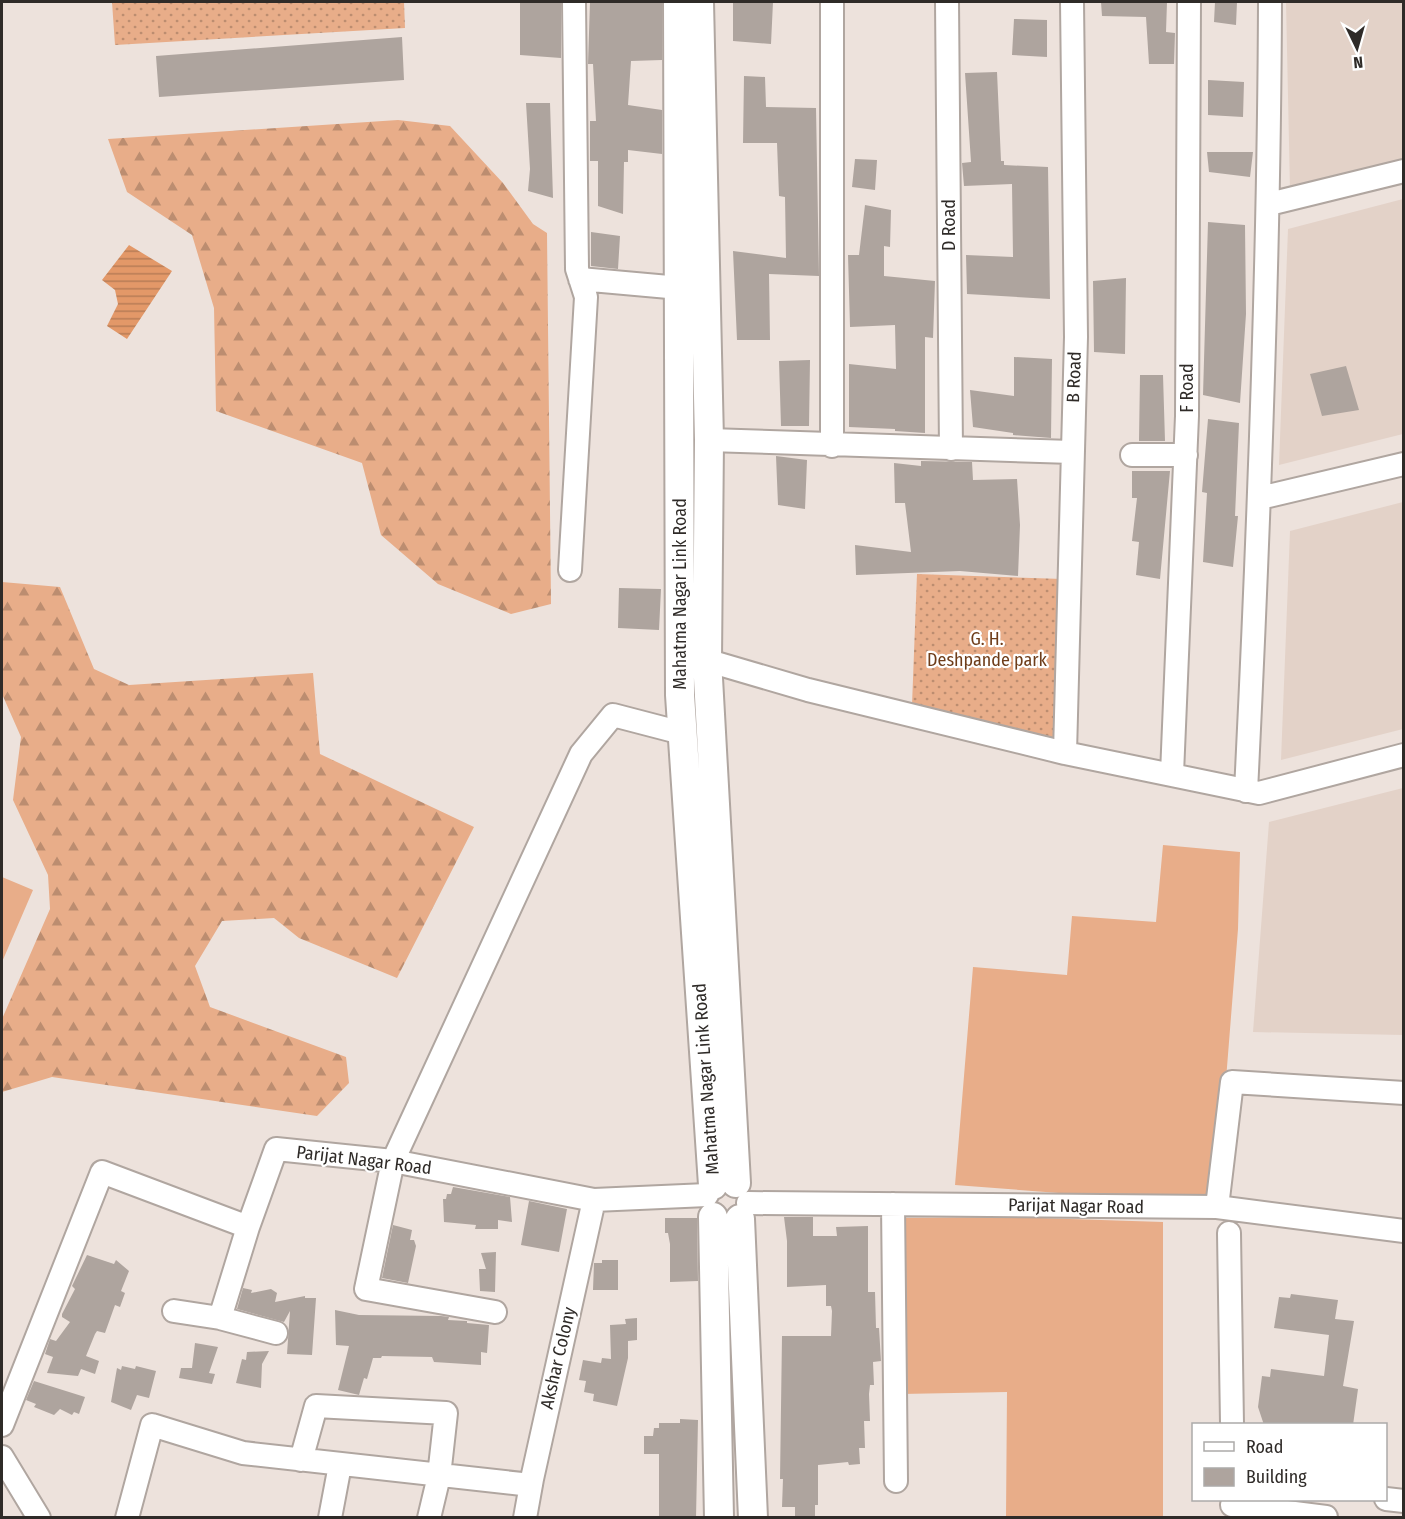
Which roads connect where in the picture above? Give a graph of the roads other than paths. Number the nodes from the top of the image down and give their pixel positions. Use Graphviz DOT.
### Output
graph roads {
  1 [pos="574,2"];
  2 [pos="678,2"];
  3 [pos="699,2"];
  4 [pos="832,2"];
  5 [pos="947,2"];
  6 [pos="1072,2"];
  7 [pos="1189,2"];
  8 [pos="1270,2"];
  9 [pos="1404,171"];
  10 [pos="1269,204"];
  11 [pos="580,279"];
  12 [pos="680,288"];
  13 [pos="709,440"];
  14 [pos="832,446"];
  15 [pos="951,449"];
  16 [pos="1072,452"];
  17 [pos="1186,454"];
  18 [pos="1132,455"];
  19 [pos="1404,464"];
  20 [pos="1260,498"];
  21 [pos="570,570"];
  22 [pos="694,656"];
  23 [pos="682,734"];
  24 [pos="1065,753"];
  25 [pos="1404,755"];
  26 [pos="1172,774"];
  27 [pos="1246,791"];
  28 [pos="1404,1093"];
  29 [pos="393,1161"];
  30 [pos="594,1200"];
  31 [pos="726,1200"];
  32 [pos="893,1204"];
  33 [pos="1217,1208"];
  34 [pos="248,1227"];
  35 [pos="1404,1231"];
  36 [pos="1229,1233"];
  37 [pos="174,1311"];
  38 [pos="495,1312"];
  39 [pos="220,1318"];
  40 [pos="276,1333"];
  41 [pos="1232,1423"];
  42 [pos="2,1425"];
  43 [pos="2,1457"];
  44 [pos="301,1460"];
  45 [pos="340,1465"];
  46 [pos="439,1476"];
  47 [pos="896,1481"];
  48 [pos="531,1485"];
  49 [pos="1387,1499"];
  50 [pos="1329,1501"];
  51 [pos="1404,1501"];
  52 [pos="1231,1507"];
  53 [pos="1326,1517"];
  54 [pos="39,1518"];
  55 [pos="127,1518"];
  56 [pos="330,1518"];
  57 [pos="429,1518"];
  58 [pos="525,1518"];
  59 [pos="719,1518"];
  60 [pos="753,1518"];
  1 -- 11 [label="street"];
  2 -- 12 [label="main road, Mahatma Nagar Link Road"];
  3 -- 13 [label="main road, Mahatma Nagar Link Road"];
  4 -- 14 [label="street"];
  5 -- 15 [label="street, D Road"];
  6 -- 16 [label="street, B Road"];
  7 -- 17 [label="street, F Road"];
  8 -- 10 [label="street"];
  9 -- 10 [label="street"];
  10 -- 20 [label="street"];
  11 -- 12 [label="street"];
  11 -- 21 [label="street"];
  12 -- 22 [label="main road, Mahatma Nagar Link Road"];
  13 -- 14 [label="street"];
  13 -- 22 [label="main road, Mahatma Nagar Link Road"];
  14 -- 15 [label="street"];
  15 -- 16 [label="street"];
  16 -- 24 [label="street, B Road"];
  17 -- 18 [label="street"];
  17 -- 26 [label="street, F Road"];
  19 -- 20 [label="street"];
  20 -- 27 [label="street"];
  22 -- 23 [label="main road, Mahatma Nagar Link Road"];
  22 -- 24 [label="street"];
  22 -- 31 [label="main road, Mahatma Nagar Link Road"];
  23 -- 29 [label="street"];
  23 -- 31 [label="main road, Mahatma Nagar Link Road"];
  24 -- 26 [label="street"];
  25 -- 27 [label="street"];
  26 -- 27 [label="street"];
  28 -- 33 [label="street"];
  29 -- 30 [label="street, Parijat Nagar Road"];
  29 -- 34 [label="street, Parijat Nagar Road"];
  29 -- 38 [label="street"];
  30 -- 31 [label="street, Parijat Nagar Road"];
  30 -- 48 [label="street, Akshar Colony"];
  31 -- 32 [label="street, Parijat Nagar Road"];
  31 -- 59 [label="main road, Mahatma Nagar Link Road"];
  31 -- 60 [label="main road, Mahatma Nagar Link Road"];
  32 -- 33 [label="street, Parijat Nagar Road"];
  32 -- 47 [label="street"];
  33 -- 35 [label="street, Parijat Nagar Road"];
  34 -- 39 [label="street"];
  34 -- 42 [label="street"];
  36 -- 41 [label="street"];
  37 -- 39 [label="street"];
  39 -- 40 [label="street"];
  43 -- 54 [label="street"];
  44 -- 45 [label="street"];
  44 -- 46 [label="street"];
  44 -- 55 [label="street"];
  45 -- 46 [label="street"];
  45 -- 56 [label="street"];
  46 -- 48 [label="street"];
  46 -- 57 [label="street"];
  48 -- 58 [label="street, Akshar Colony"];
  49 -- 51 [label="street"];
  50 -- 53 [label="street"];
  52 -- 53 [label="street"];
}
